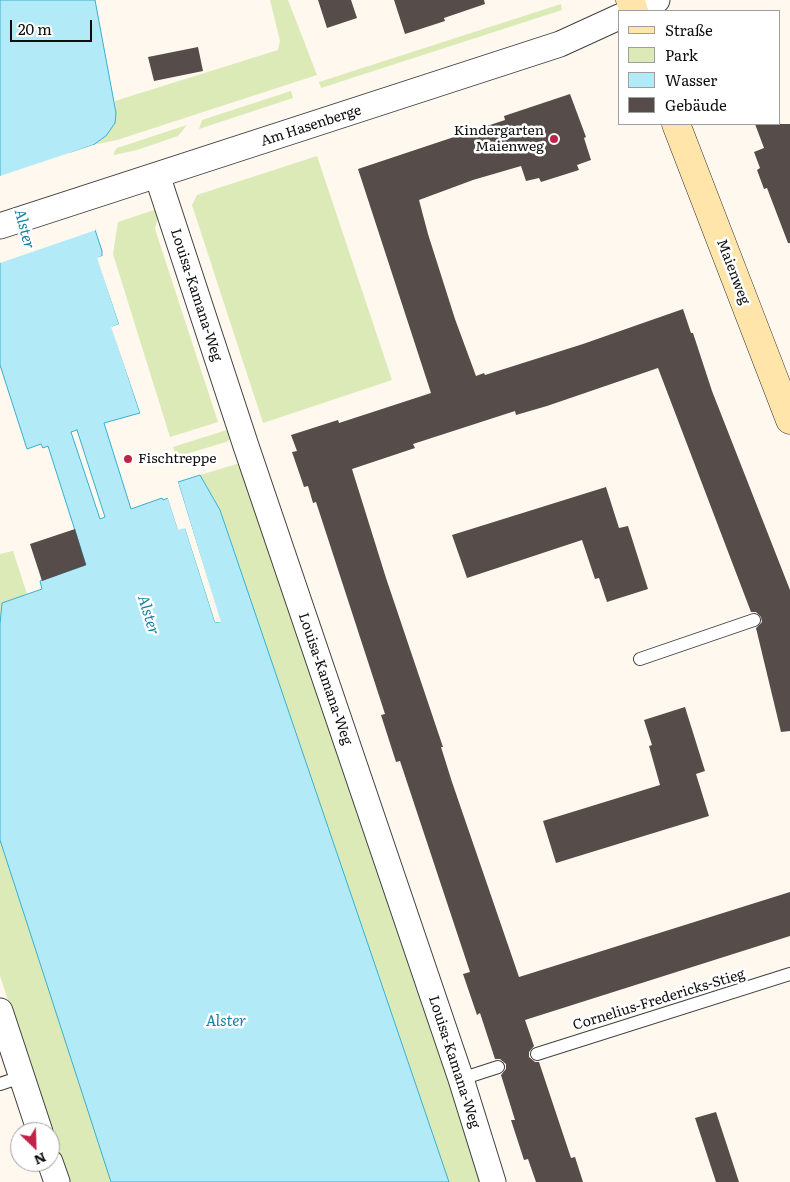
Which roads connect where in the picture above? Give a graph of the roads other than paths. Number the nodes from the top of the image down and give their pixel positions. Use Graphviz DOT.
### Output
graph roads {
  1 [pos="618,16"];
  2 [pos="676,125"];
  3 [pos="157,175"];
  4 [pos="0,226"];
  5 [pos="785,390"];
  6 [pos="790,420"];
  7 [pos="754,620"];
  8 [pos="640,659"];
  9 [pos="790,974"];
  10 [pos="0,1011"];
  11 [pos="537,1054"];
  12 [pos="498,1067"];
  13 [pos="461,1079"];
  14 [pos="11,1081"];
  15 [pos="34,1122"];
  16 [pos="493,1182"];
  1 -- 3 [label="street, Am Hasenberge"];
  2 -- 5 [label="street, Maienweg"];
  3 -- 4 [label="street, Am Hasenberge"];
  3 -- 13 [label="street, Louisa-Kamana-Weg"];
  5 -- 6 [label="street, Maienweg"];
  7 -- 8 [label="lane"];
  9 -- 11 [label="lane, Cornelius-Fredericks-Stieg"];
  10 -- 14 [label="street"];
  12 -- 13 [label="lane"];
  13 -- 16 [label="street, Louisa-Kamana-Weg"];
  14 -- 15 [label="street"];
}
